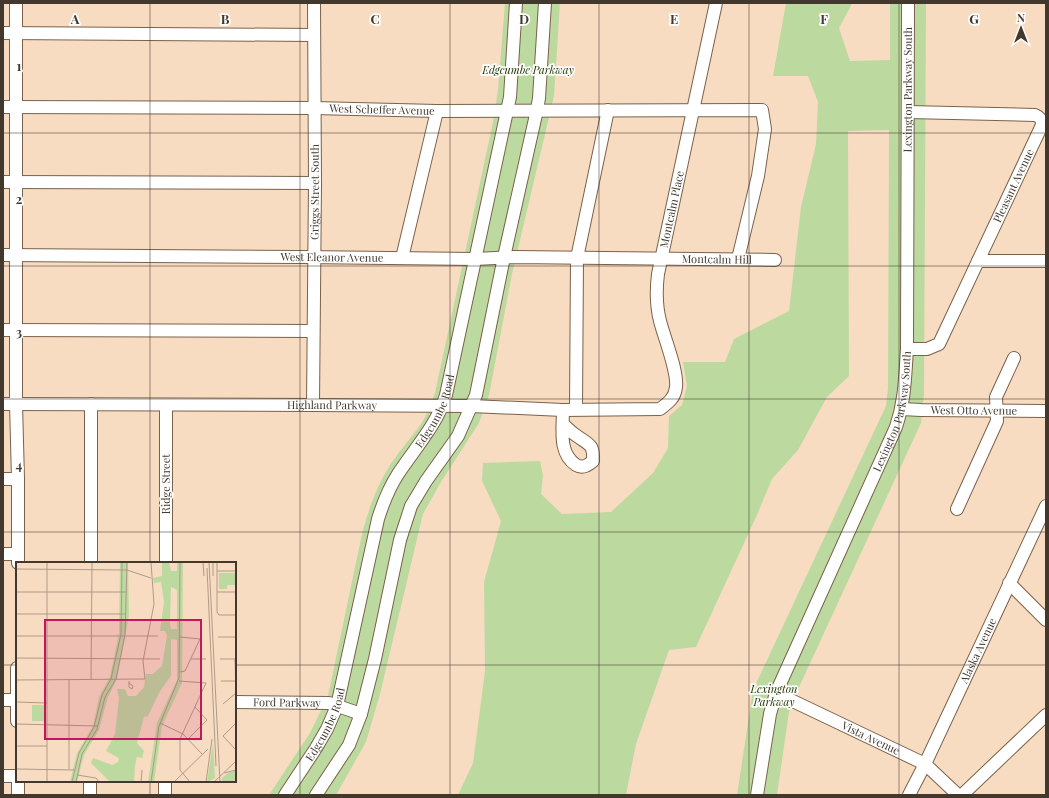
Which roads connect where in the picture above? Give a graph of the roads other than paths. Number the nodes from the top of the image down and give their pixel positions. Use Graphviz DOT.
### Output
graph roads {
  1 [pos="16,3"];
  2 [pos="314,3"];
  3 [pos="516,3"];
  4 [pos="545,3"];
  5 [pos="716,3"];
  6 [pos="908,3"];
  7 [pos="3,33"];
  8 [pos="16,33"];
  9 [pos="314,35"];
  10 [pos="3,107"];
  11 [pos="16,107"];
  12 [pos="314,108"];
  13 [pos="508,110"];
  14 [pos="537,110"];
  15 [pos="608,110"];
  16 [pos="437,111"];
  17 [pos="692,111"];
  18 [pos="908,112"];
  19 [pos="3,182"];
  20 [pos="16,182"];
  21 [pos="315,183"];
  22 [pos="3,255"];
  23 [pos="16,256"];
  24 [pos="314,257"];
  25 [pos="402,258"];
  26 [pos="504,258"];
  27 [pos="577,258"];
  28 [pos="475,259"];
  29 [pos="660,259"];
  30 [pos="738,259"];
  31 [pos="775,260"];
  32 [pos="978,261"];
  33 [pos="1046,261"];
  34 [pos="3,330"];
  35 [pos="16,330"];
  36 [pos="313,332"];
  37 [pos="907,349"];
  38 [pos="1014,358"];
  39 [pos="3,404"];
  40 [pos="16,404"];
  41 [pos="91,404"];
  42 [pos="166,405"];
  43 [pos="313,405"];
  44 [pos="471,406"];
  45 [pos="443,407"];
  46 [pos="576,409"];
  47 [pos="660,409"];
  48 [pos="902,409"];
  49 [pos="563,410"];
  50 [pos="997,410"];
  51 [pos="1046,411"];
  52 [pos="563,424"];
  53 [pos="3,479"];
  54 [pos="18,479"];
  55 [pos="1046,506"];
  56 [pos="956,509"];
  57 [pos="3,554"];
  58 [pos="18,559"];
  59 [pos="90,562"];
  60 [pos="166,562"];
  61 [pos="1009,583"];
  62 [pos="1046,620"];
  63 [pos="776,693"];
  64 [pos="3,700"];
  65 [pos="16,700"];
  66 [pos="236,702"];
  67 [pos="337,706"];
  68 [pos="361,714"];
  69 [pos="1046,715"];
  70 [pos="926,764"];
  71 [pos="3,776"];
  72 [pos="16,776"];
  73 [pos="18,782"];
  74 [pos="90,782"];
  75 [pos="165,782"];
  76 [pos="18,795"];
  77 [pos="90,795"];
  78 [pos="165,795"];
  79 [pos="285,795"];
  80 [pos="316,795"];
  81 [pos="757,795"];
  82 [pos="909,795"];
  83 [pos="958,795"];
  84 [pos="962,795"];
  1 -- 8 [label="street"];
  2 -- 9 [label="street, Griggs Street South"];
  3 -- 13 [label="street, Edgcumbe Road"];
  4 -- 14 [label="street"];
  5 -- 17 [label="street, Montcalm Place"];
  6 -- 18 [label="street, Lexington Parkway South"];
  7 -- 8 [label="street"];
  8 -- 9 [label="street"];
  8 -- 11 [label="street"];
  9 -- 12 [label="street, Griggs Street South"];
  10 -- 11 [label="street, West Scheffer Avenue"];
  11 -- 12 [label="street, West Scheffer Avenue"];
  11 -- 20 [label="street"];
  12 -- 16 [label="street, West Scheffer Avenue"];
  12 -- 21 [label="street, Griggs Street South"];
  13 -- 14 [label="street, West Scheffer Avenue"];
  13 -- 16 [label="street, West Scheffer Avenue"];
  13 -- 28 [label="street, Edgcumbe Road"];
  14 -- 15 [label="street, West Scheffer Avenue"];
  14 -- 26 [label="street"];
  15 -- 17 [label="street, West Scheffer Avenue"];
  15 -- 27 [label="street"];
  16 -- 25 [label="street"];
  17 -- 29 [label="street, Montcalm Place"];
  17 -- 30 [label="street, West Scheffer Avenue"];
  18 -- 32 [label="street, Pleasant Avenue"];
  18 -- 37 [label="street, Lexington Parkway South"];
  19 -- 20 [label="street"];
  20 -- 21 [label="street"];
  20 -- 23 [label="street"];
  21 -- 24 [label="street, Griggs Street South"];
  22 -- 23 [label="street, West Eleanor Avenue"];
  23 -- 24 [label="street, West Eleanor Avenue"];
  23 -- 35 [label="street"];
  24 -- 25 [label="street, West Eleanor Avenue"];
  24 -- 36 [label="street, Griggs Street South"];
  25 -- 28 [label="street, West Eleanor Avenue"];
  26 -- 27 [label="street, West Eleanor Avenue"];
  26 -- 28 [label="street, West Eleanor Avenue"];
  26 -- 44 [label="street"];
  27 -- 29 [label="street, West Eleanor Avenue"];
  27 -- 46 [label="street"];
  28 -- 45 [label="street, Edgcumbe Road"];
  29 -- 30 [label="street, Montcalm Hill"];
  29 -- 47 [label="street, Montcalm Place"];
  30 -- 31 [label="street, Montcalm Hill"];
  32 -- 33 [label="street"];
  32 -- 37 [label="street, Pleasant Avenue"];
  34 -- 35 [label="street"];
  35 -- 36 [label="street"];
  35 -- 40 [label="street"];
  36 -- 43 [label="street, Griggs Street South"];
  37 -- 48 [label="street, Lexington Parkway South"];
  38 -- 50 [label="street"];
  39 -- 40 [label="street, Highland Parkway"];
  40 -- 41 [label="street, Highland Parkway"];
  40 -- 54 [label="street"];
  41 -- 42 [label="street, Highland Parkway"];
  41 -- 59 [label="street"];
  42 -- 43 [label="street, Highland Parkway"];
  42 -- 60 [label="street, Ridge Street"];
  43 -- 45 [label="street, Highland Parkway"];
  44 -- 45 [label="street, Highland Parkway"];
  44 -- 49 [label="street, Highland Parkway"];
  44 -- 68 [label="street"];
  45 -- 67 [label="street, Edgcumbe Road"];
  46 -- 47 [label="street, Highland Parkway"];
  46 -- 49 [label="street, Highland Parkway"];
  48 -- 50 [label="street, West Otto Avenue"];
  48 -- 63 [label="street, Lexington Parkway South"];
  49 -- 52 [label="street"];
  50 -- 51 [label="street, West Otto Avenue"];
  50 -- 56 [label="street"];
  53 -- 54 [label="street"];
  54 -- 58 [label="street"];
  55 -- 61 [label="street, Alaska Avenue"];
  57 -- 58 [label="street"];
  61 -- 62 [label="street"];
  61 -- 70 [label="street, Alaska Avenue"];
  63 -- 70 [label="street, Vista Avenue"];
  63 -- 81 [label="street, Lexington Parkway South"];
  64 -- 65 [label="street"];
  66 -- 67 [label="street, Ford Parkway"];
  67 -- 68 [label="street, Ford Parkway"];
  67 -- 79 [label="street, Edgcumbe Road"];
  68 -- 80 [label="street"];
  69 -- 84 [label="street"];
  70 -- 82 [label="street, Alaska Avenue"];
  70 -- 83 [label="street, Vista Avenue"];
  71 -- 72 [label="street"];
  73 -- 76 [label="street"];
  74 -- 77 [label="street"];
  75 -- 78 [label="street"];
}
